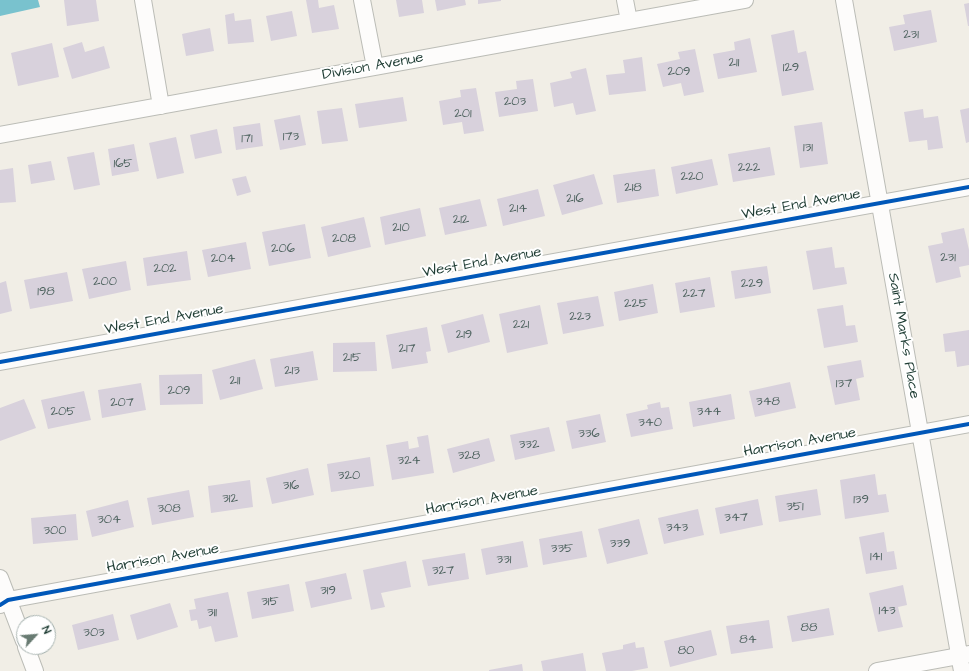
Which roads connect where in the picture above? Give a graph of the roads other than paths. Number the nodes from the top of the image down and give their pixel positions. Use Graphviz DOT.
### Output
graph roads {
  1 [pos="143,0"];
  2 [pos="362,0"];
  3 [pos="625,0"];
  4 [pos="745,0"];
  5 [pos="844,0"];
  6 [pos="629,21"];
  7 [pos="374,67"];
  8 [pos="161,106"];
  9 [pos="0,135"];
  10 [pos="969,187"];
  11 [pos="880,203"];
  12 [pos="0,362"];
  13 [pos="969,424"];
  14 [pos="920,433"];
  15 [pos="0,578"];
  16 [pos="4,602"];
  17 [pos="16,625"];
  18 [pos="29,655"];
  19 [pos="963,661"];
  20 [pos="35,671"];
  21 [pos="877,671"];
  1 -- 8 [label="street"];
  2 -- 7 [label="street"];
  3 -- 6 [label="street"];
  4 -- 6 [label="street, Division Avenue"];
  5 -- 11 [label="street, Saint Marks Place"];
  6 -- 7 [label="street, Division Avenue"];
  7 -- 8 [label="street, Division Avenue"];
  8 -- 9 [label="street, Division Avenue"];
  10 -- 11 [label="street, West End Avenue"];
  11 -- 12 [label="street, West End Avenue"];
  11 -- 14 [label="street, Saint Marks Place"];
  13 -- 14 [label="street, Harrison Avenue"];
  14 -- 16 [label="street, Harrison Avenue"];
  14 -- 19 [label="street, Saint Marks Place"];
  15 -- 16 [label="street"];
  16 -- 17 [label="street"];
  18 -- 20 [label="street"];
  19 -- 21 [label="street"];
}
